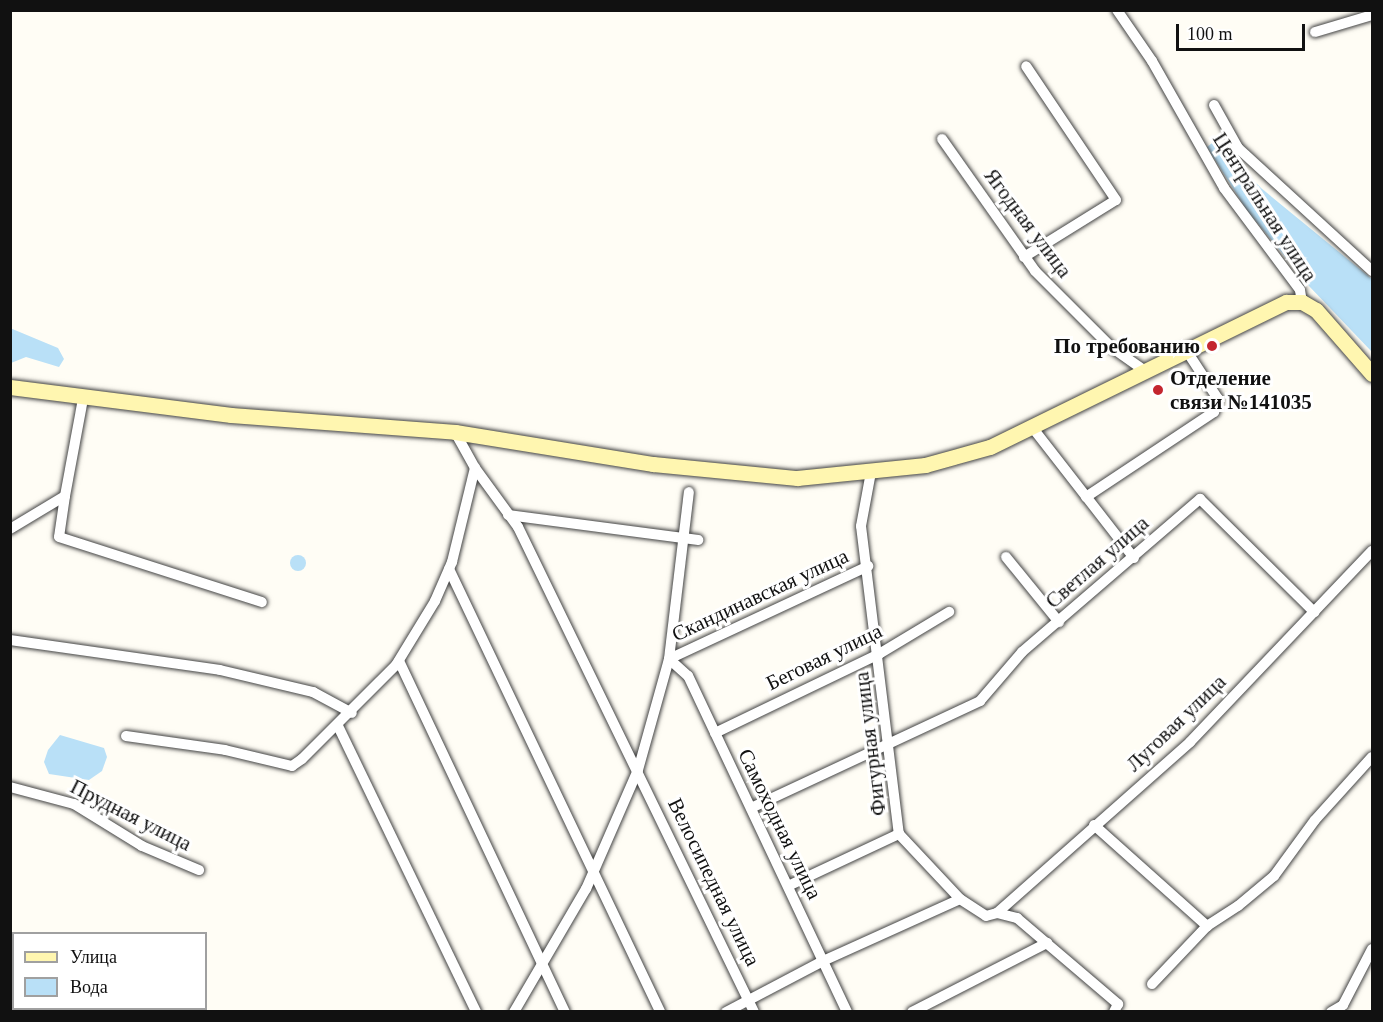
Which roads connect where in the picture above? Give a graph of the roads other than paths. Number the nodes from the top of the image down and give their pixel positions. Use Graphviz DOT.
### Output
graph roads {
  1 [pos="1118,10"];
  2 [pos="1372,15"];
  3 [pos="1315,32"];
  4 [pos="1026,66"];
  5 [pos="1214,105"];
  6 [pos="942,139"];
  7 [pos="1024,257"];
  8 [pos="1372,271"];
  9 [pos="1302,302"];
  10 [pos="1186,350"];
  11 [pos="1145,371"];
  12 [pos="1372,374"];
  13 [pos="10,387"];
  14 [pos="83,399"];
  15 [pos="1032,427"];
  16 [pos="455,432"];
  17 [pos="475,468"];
  18 [pos="871,472"];
  19 [pos="689,492"];
  20 [pos="65,496"];
  21 [pos="1086,497"];
  22 [pos="508,515"];
  23 [pos="10,529"];
  24 [pos="683,539"];
  25 [pos="698,540"];
  26 [pos="1372,551"];
  27 [pos="1006,557"];
  28 [pos="1134,558"];
  29 [pos="868,566"];
  30 [pos="449,569"];
  31 [pos="262,602"];
  32 [pos="949,612"];
  33 [pos="1314,612"];
  34 [pos="1059,622"];
  35 [pos="10,640"];
  36 [pos="879,654"];
  37 [pos="669,658"];
  38 [pos="399,661"];
  39 [pos="352,713"];
  40 [pos="338,726"];
  41 [pos="714,733"];
  42 [pos="126,736"];
  43 [pos="889,741"];
  44 [pos="1372,757"];
  45 [pos="638,770"];
  46 [pos="10,787"];
  47 [pos="751,808"];
  48 [pos="1094,825"];
  49 [pos="899,834"];
  50 [pos="199,870"];
  51 [pos="594,873"];
  52 [pos="788,886"];
  53 [pos="960,899"];
  54 [pos="997,913"];
  55 [pos="1207,926"];
  56 [pos="1047,943"];
  57 [pos="1372,950"];
  58 [pos="824,961"];
  59 [pos="542,965"];
  60 [pos="1152,984"];
  61 [pos="749,1001"];
  62 [pos="1346,1008"];
  63 [pos="1117,1009"];
  64 [pos="476,1011"];
  65 [pos="514,1011"];
  66 [pos="565,1011"];
  67 [pos="660,1011"];
  68 [pos="726,1011"];
  69 [pos="754,1011"];
  70 [pos="847,1011"];
  71 [pos="912,1011"];
  72 [pos="1331,1011"];
  1 -- 9 [label="street, Центральная улица"];
  2 -- 3 [label="street"];
  4 -- 7 [label="street"];
  5 -- 8 [label="street"];
  6 -- 7 [label="street, Ягодная улица"];
  7 -- 11 [label="street, Ягодная улица"];
  9 -- 10 [label="street"];
  9 -- 12 [label="street"];
  10 -- 11 [label="street"];
  10 -- 21 [label="street"];
  11 -- 15 [label="street"];
  13 -- 14 [label="street"];
  14 -- 16 [label="street"];
  14 -- 20 [label="street"];
  15 -- 18 [label="street"];
  15 -- 21 [label="street"];
  16 -- 17 [label="street, Велосипедная улица"];
  16 -- 18 [label="street"];
  17 -- 22 [label="street, Велосипедная улица"];
  17 -- 30 [label="street"];
  18 -- 29 [label="street, Фигурная улица"];
  19 -- 24 [label="street"];
  20 -- 23 [label="street"];
  20 -- 31 [label="street"];
  21 -- 28 [label="street"];
  22 -- 24 [label="street"];
  22 -- 45 [label="street, Велосипедная улица"];
  24 -- 25 [label="street"];
  24 -- 37 [label="street"];
  26 -- 33 [label="street, Луговая улица"];
  27 -- 34 [label="street"];
  28 -- 33 [label="street, Светлая улица"];
  28 -- 34 [label="street, Светлая улица"];
  29 -- 36 [label="street, Фигурная улица"];
  29 -- 37 [label="street, Скандинавская улица"];
  30 -- 38 [label="street"];
  30 -- 51 [label="street"];
  32 -- 36 [label="street, Беговая улица"];
  33 -- 48 [label="street, Луговая улица"];
  34 -- 43 [label="street, Светлая улица"];
  35 -- 39 [label="street"];
  36 -- 41 [label="street, Беговая улица"];
  36 -- 43 [label="street, Фигурная улица"];
  37 -- 41 [label="street, Самоходная улица"];
  37 -- 45 [label="street"];
  38 -- 39 [label="street"];
  38 -- 59 [label="street"];
  39 -- 40 [label="street"];
  40 -- 42 [label="street"];
  40 -- 64 [label="street"];
  41 -- 47 [label="street, Самоходная улица"];
  43 -- 47 [label="street, Светлая улица"];
  43 -- 49 [label="street, Фигурная улица"];
  44 -- 55 [label="street"];
  45 -- 51 [label="street"];
  45 -- 61 [label="street, Велосипедная улица"];
  46 -- 50 [label="street, Прудная улица"];
  47 -- 52 [label="street, Самоходная улица"];
  48 -- 54 [label="street, Луговая улица"];
  48 -- 55 [label="street"];
  49 -- 52 [label="street"];
  49 -- 53 [label="street, Фигурная улица"];
  51 -- 59 [label="street"];
  51 -- 67 [label="street"];
  52 -- 58 [label="street, Самоходная улица"];
  53 -- 54 [label="street, Фигурная улица"];
  53 -- 58 [label="street"];
  54 -- 56 [label="street, Фигурная улица"];
  55 -- 60 [label="street"];
  56 -- 63 [label="street, Фигурная улица"];
  56 -- 71 [label="street"];
  57 -- 62 [label="street"];
  58 -- 61 [label="street"];
  58 -- 70 [label="street, Самоходная улица"];
  59 -- 65 [label="street"];
  59 -- 66 [label="street"];
  61 -- 68 [label="street"];
  61 -- 69 [label="street, Велосипедная улица"];
  62 -- 72 [label="street"];
}
